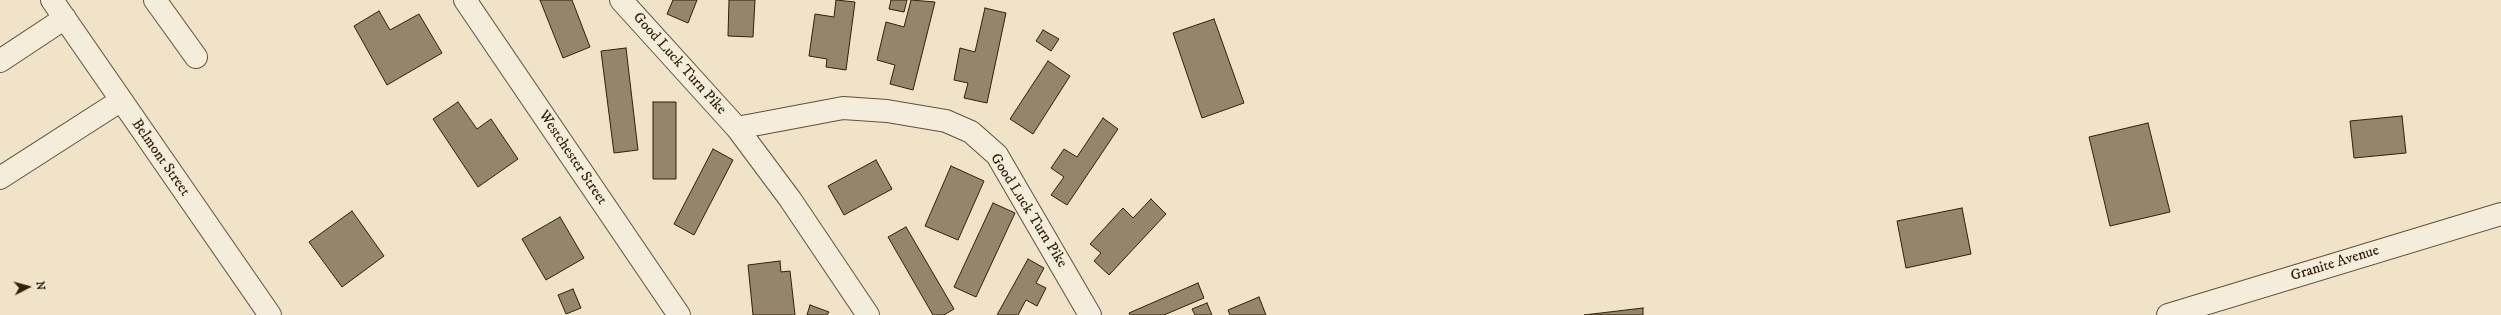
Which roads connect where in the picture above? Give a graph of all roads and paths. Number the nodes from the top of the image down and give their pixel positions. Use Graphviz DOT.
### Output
graph roads {
  1 [pos="52,0"];
  2 [pos="155,0"];
  3 [pos="465,0"];
  4 [pos="621,0"];
  5 [pos="65,18"];
  6 [pos="196,58"];
  7 [pos="0,61"];
  8 [pos="120,100"];
  9 [pos="738,128"];
  10 [pos="0,178"];
  11 [pos="2501,214"];
  12 [pos="270,315"];
  13 [pos="678,315"];
  14 [pos="868,315"];
  15 [pos="1090,315"];
  16 [pos="2168,315"];
  1 -- 5 [label="street, Belmont Street"];
  2 -- 6 [label="street"];
  3 -- 13 [label="street, Westchester Street"];
  4 -- 9 [label="street, Good Luck Turn Pike"];
  5 -- 7 [label="street"];
  5 -- 8 [label="street, Belmont Street"];
  8 -- 10 [label="street"];
  8 -- 12 [label="street, Belmont Street"];
  9 -- 14 [label="street, Good Luck Turn Pike"];
  9 -- 15 [label="street, Good Luck Turn Pike"];
  11 -- 16 [label="street, Granite Avenue"];
}
